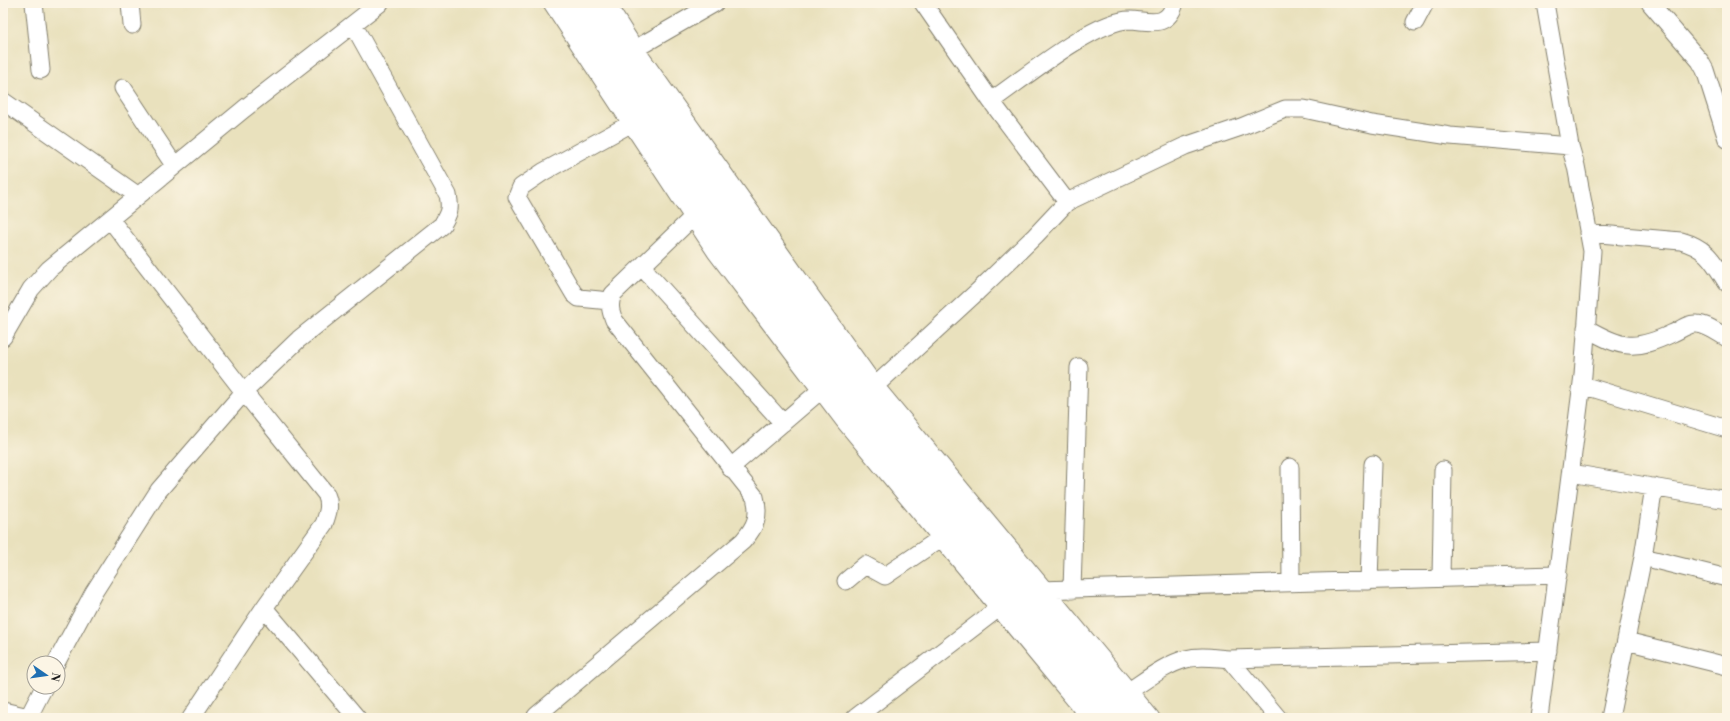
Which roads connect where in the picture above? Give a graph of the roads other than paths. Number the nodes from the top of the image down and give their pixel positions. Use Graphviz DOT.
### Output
graph roads {
  1 [pos="34,3"];
  2 [pos="130,3"];
  3 [pos="380,3"];
  4 [pos="552,3"];
  5 [pos="569,3"];
  6 [pos="589,3"];
  7 [pos="606,3"];
  8 [pos="923,3"];
  9 [pos="1175,3"];
  10 [pos="1426,3"];
  11 [pos="1545,3"];
  12 [pos="1650,3"];
  13 [pos="713,4"];
  14 [pos="1415,22"];
  15 [pos="353,24"];
  16 [pos="132,25"];
  17 [pos="635,49"];
  18 [pos="41,70"];
  19 [pos="123,88"];
  20 [pos="3,101"];
  21 [pos="991,101"];
  22 [pos="632,123"];
  23 [pos="1727,139"];
  24 [pos="1570,146"];
  25 [pos="174,165"];
  26 [pos="137,195"];
  27 [pos="1067,202"];
  28 [pos="693,217"];
  29 [pos="110,218"];
  30 [pos="1588,233"];
  31 [pos="642,267"];
  32 [pos="1727,283"];
  33 [pos="610,301"];
  34 [pos="1586,328"];
  35 [pos="3,337"];
  36 [pos="1727,338"];
  37 [pos="1079,367"];
  38 [pos="1582,385"];
  39 [pos="875,386"];
  40 [pos="822,390"];
  41 [pos="244,392"];
  42 [pos="783,423"];
  43 [pos="1727,430"];
  44 [pos="1373,464"];
  45 [pos="1290,467"];
  46 [pos="730,468"];
  47 [pos="1443,470"];
  48 [pos="1571,473"];
  49 [pos="1654,487"];
  50 [pos="1727,500"];
  51 [pos="941,538"];
  52 [pos="1643,557"];
  53 [pos="1558,575"];
  54 [pos="1441,578"];
  55 [pos="1727,578"];
  56 [pos="846,581"];
  57 [pos="1370,581"];
  58 [pos="1291,583"];
  59 [pos="1045,590"];
  60 [pos="1072,590"];
  61 [pos="1010,599"];
  62 [pos="264,608"];
  63 [pos="1626,641"];
  64 [pos="1548,651"];
  65 [pos="60,655"];
  66 [pos="1230,659"];
  67 [pos="1727,666"];
  68 [pos="1129,690"];
  69 [pos="40,695"];
  70 [pos="3,711"];
  71 [pos="536,716"];
  72 [pos="29,718"];
  73 [pos="191,718"];
  74 [pos="357,718"];
  75 [pos="855,718"];
  76 [pos="1090,718"];
  77 [pos="1108,718"];
  78 [pos="1130,718"];
  79 [pos="1151,718"];
  80 [pos="1278,718"];
  81 [pos="1539,718"];
  82 [pos="1610,718"];
  1 -- 18 [label="street"];
  2 -- 16 [label="street"];
  3 -- 15 [label="street"];
  4 -- 22 [label="street"];
  5 -- 61 [label="highway"];
  6 -- 61 [label="highway"];
  7 -- 17 [label="street"];
  8 -- 21 [label="street"];
  9 -- 21 [label="street"];
  10 -- 14 [label="street"];
  11 -- 24 [label="street"];
  12 -- 23 [label="street"];
  13 -- 17 [label="street"];
  15 -- 25 [label="street"];
  15 -- 41 [label="street"];
  17 -- 39 [label="street"];
  19 -- 25 [label="street"];
  20 -- 26 [label="street"];
  21 -- 27 [label="street"];
  22 -- 28 [label="street"];
  22 -- 33 [label="street"];
  24 -- 27 [label="street"];
  24 -- 30 [label="street"];
  25 -- 26 [label="street"];
  26 -- 29 [label="street"];
  27 -- 39 [label="street"];
  28 -- 31 [label="street"];
  28 -- 40 [label="street"];
  29 -- 35 [label="street"];
  29 -- 41 [label="street"];
  30 -- 32 [label="street"];
  30 -- 34 [label="street"];
  31 -- 33 [label="street"];
  31 -- 42 [label="street"];
  33 -- 46 [label="street"];
  34 -- 36 [label="street"];
  34 -- 38 [label="street"];
  37 -- 60 [label="street"];
  38 -- 43 [label="street"];
  38 -- 48 [label="street"];
  39 -- 59 [label="street"];
  40 -- 42 [label="street"];
  40 -- 51 [label="street"];
  41 -- 62 [label="street"];
  41 -- 65 [label="street"];
  42 -- 46 [label="street"];
  44 -- 57 [label="street"];
  45 -- 58 [label="street"];
  46 -- 71 [label="street"];
  47 -- 54 [label="street"];
  48 -- 49 [label="street"];
  48 -- 53 [label="street"];
  49 -- 50 [label="street"];
  49 -- 52 [label="street"];
  51 -- 56 [label="street"];
  51 -- 61 [label="street"];
  52 -- 55 [label="street"];
  52 -- 63 [label="street"];
  53 -- 54 [label="street"];
  53 -- 64 [label="street"];
  54 -- 57 [label="street"];
  57 -- 58 [label="street"];
  58 -- 60 [label="street"];
  59 -- 60 [label="street"];
  59 -- 61 [label="street"];
  59 -- 68 [label="street"];
  61 -- 75 [label="street"];
  61 -- 76 [label="street"];
  61 -- 77 [label="highway"];
  61 -- 78 [label="highway"];
  62 -- 73 [label="street"];
  62 -- 74 [label="street"];
  63 -- 67 [label="street"];
  63 -- 82 [label="street"];
  64 -- 66 [label="street"];
  64 -- 81 [label="street"];
  66 -- 68 [label="street"];
  66 -- 80 [label="street"];
  68 -- 79 [label="street"];
  69 -- 72 [label="street"];
  70 -- 72 [label="street"];
}
